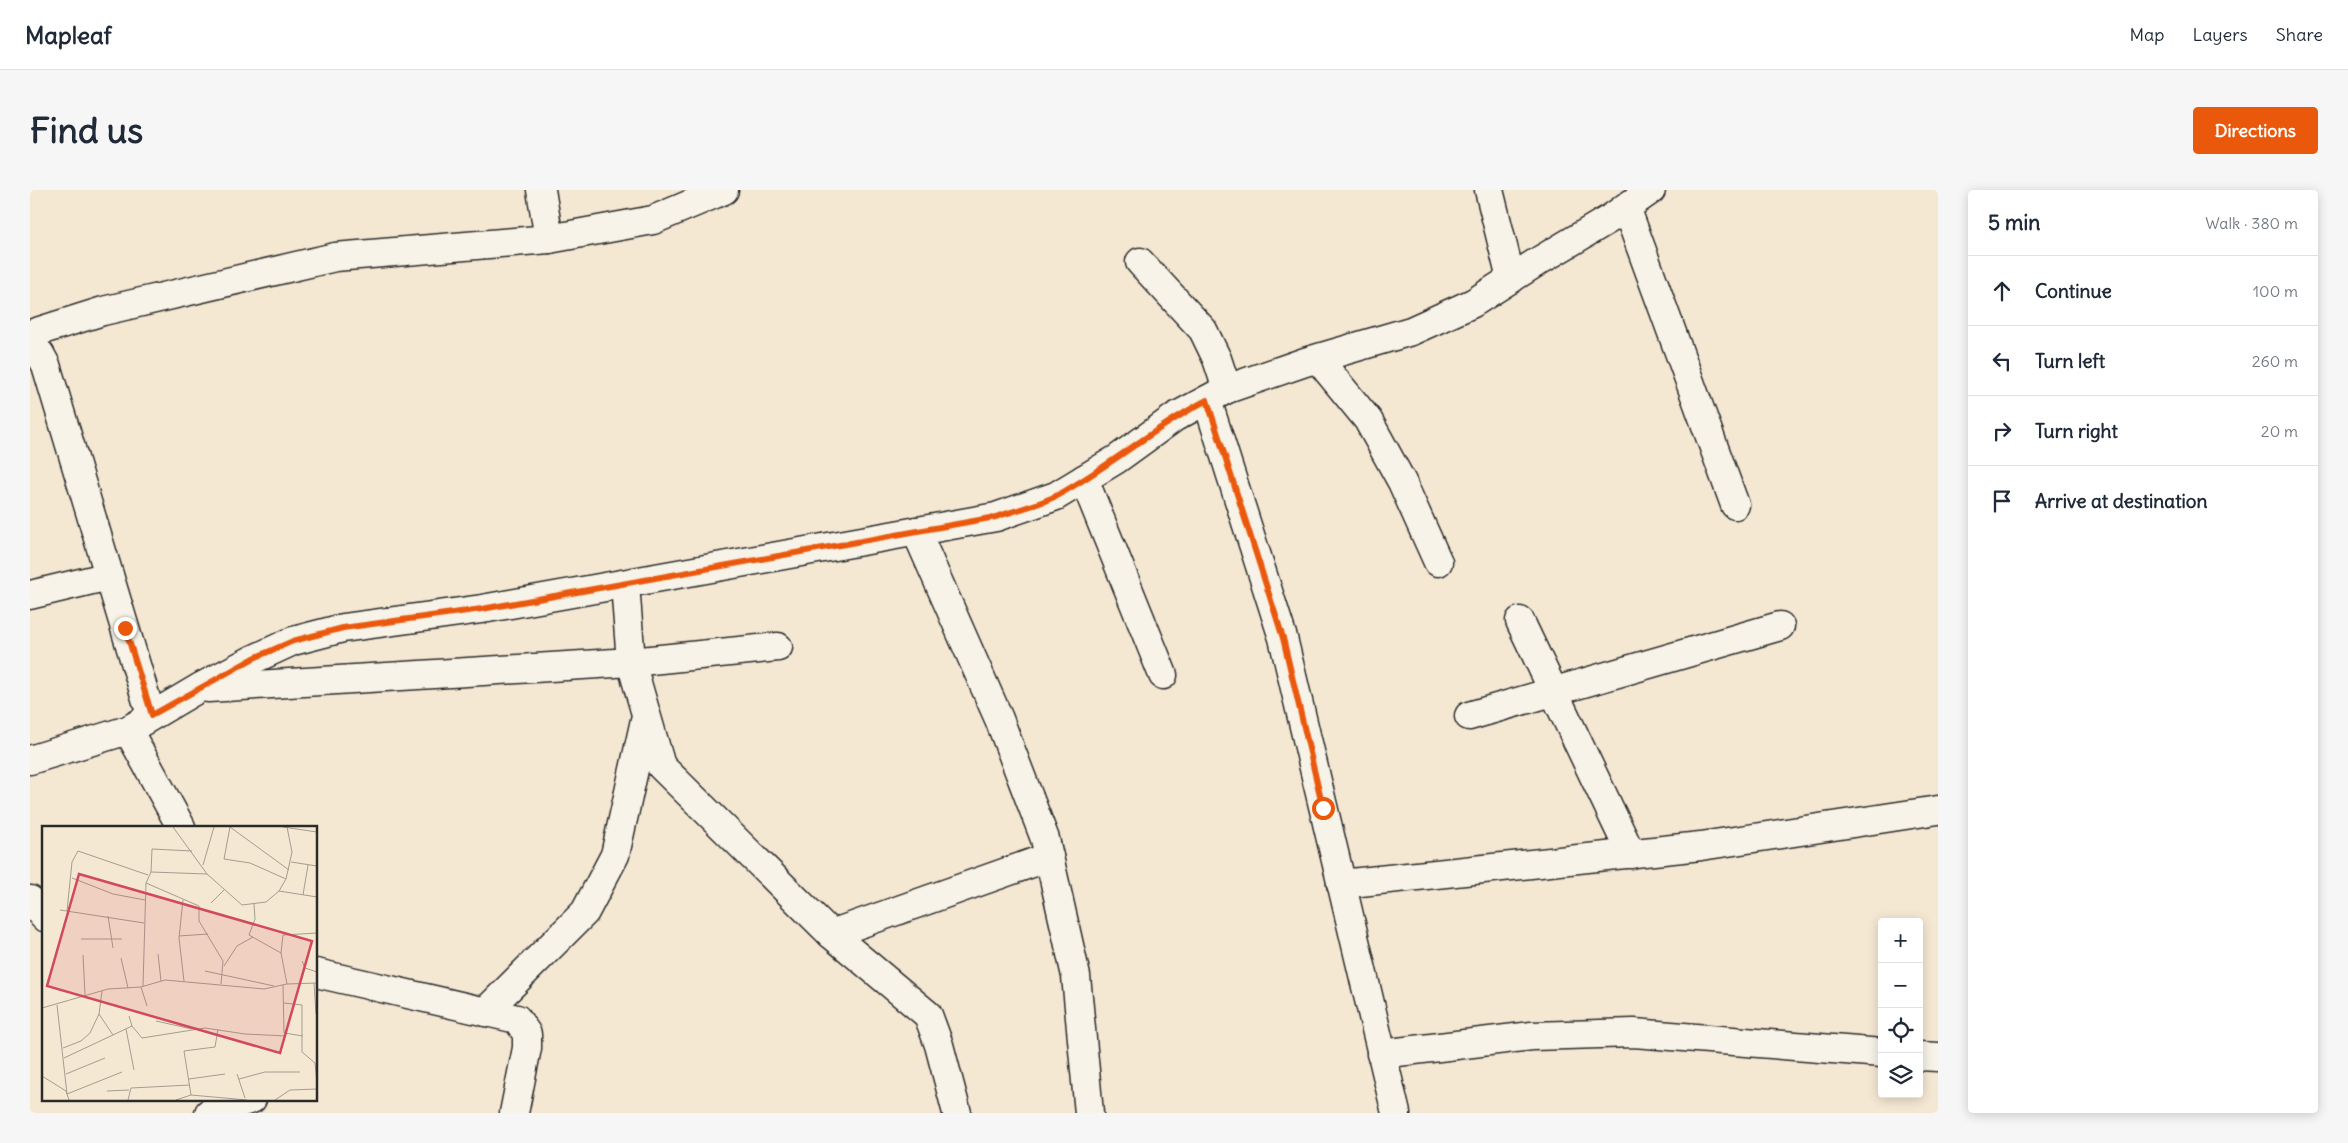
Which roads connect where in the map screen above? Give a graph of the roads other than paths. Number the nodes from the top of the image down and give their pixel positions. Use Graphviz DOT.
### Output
graph roads {
  1 [pos="541,190"];
  2 [pos="724,190"];
  3 [pos="1489,190"];
  4 [pos="1651,190"];
  5 [pos="1626,207"];
  6 [pos="549,239"];
  7 [pos="1140,262"];
  8 [pos="1511,278"];
  9 [pos="30,334"];
  10 [pos="30,345"];
  11 [pos="1318,359"];
  12 [pos="1217,395"];
  13 [pos="1084,479"];
  14 [pos="1735,504"];
  15 [pos="916,531"];
  16 [pos="1438,562"];
  17 [pos="109,576"];
  18 [pos="625,584"];
  19 [pos="30,595"];
  20 [pos="1520,621"];
  21 [pos="1780,626"];
  22 [pos="778,647"];
  23 [pos="631,662"];
  24 [pos="1163,675"];
  25 [pos="199,688"];
  26 [pos="1554,692"];
  27 [pos="152,715"];
  28 [pos="1469,716"];
  29 [pos="645,718"];
  30 [pos="128,730"];
  31 [pos="30,760"];
  32 [pos="1938,810"];
  33 [pos="181,826"];
  34 [pos="1631,854"];
  35 [pos="1049,858"];
  36 [pos="1341,884"];
  37 [pos="30,900"];
  38 [pos="42,915"];
  39 [pos="831,934"];
  40 [pos="318,973"];
  41 [pos="485,1012"];
  42 [pos="1878,1053"];
  43 [pos="1381,1054"];
  44 [pos="1923,1056"];
  45 [pos="1938,1058"];
  46 [pos="249,1100"];
  47 [pos="209,1113"];
  48 [pos="514,1113"];
  49 [pos="957,1113"];
  50 [pos="1089,1113"];
  51 [pos="1396,1113"];
  1 -- 6 [label="street"];
  2 -- 6 [label="street"];
  3 -- 8 [label="street"];
  4 -- 5 [label="street"];
  5 -- 8 [label="street"];
  5 -- 14 [label="street"];
  6 -- 9 [label="street"];
  7 -- 12 [label="street"];
  8 -- 11 [label="street"];
  10 -- 17 [label="street"];
  11 -- 12 [label="street"];
  11 -- 16 [label="street"];
  12 -- 13 [label="street"];
  12 -- 36 [label="street"];
  13 -- 15 [label="street"];
  13 -- 24 [label="street"];
  15 -- 18 [label="street"];
  15 -- 35 [label="street"];
  17 -- 19 [label="street"];
  17 -- 27 [label="street"];
  18 -- 23 [label="street"];
  18 -- 25 [label="street"];
  20 -- 26 [label="street"];
  21 -- 26 [label="street"];
  22 -- 23 [label="street"];
  23 -- 25 [label="street"];
  23 -- 29 [label="street"];
  25 -- 27 [label="street"];
  26 -- 28 [label="street"];
  26 -- 34 [label="street"];
  27 -- 30 [label="street"];
  29 -- 39 [label="street"];
  29 -- 41 [label="street"];
  30 -- 31 [label="street"];
  30 -- 33 [label="street"];
  32 -- 34 [label="street"];
  34 -- 36 [label="street"];
  35 -- 39 [label="street"];
  35 -- 50 [label="street"];
  36 -- 43 [label="street"];
  37 -- 38 [label="street"];
  39 -- 49 [label="street"];
  40 -- 41 [label="street"];
  41 -- 48 [label="street"];
  42 -- 43 [label="street"];
  43 -- 51 [label="street"];
  44 -- 45 [label="street"];
  46 -- 47 [label="street"];
}
